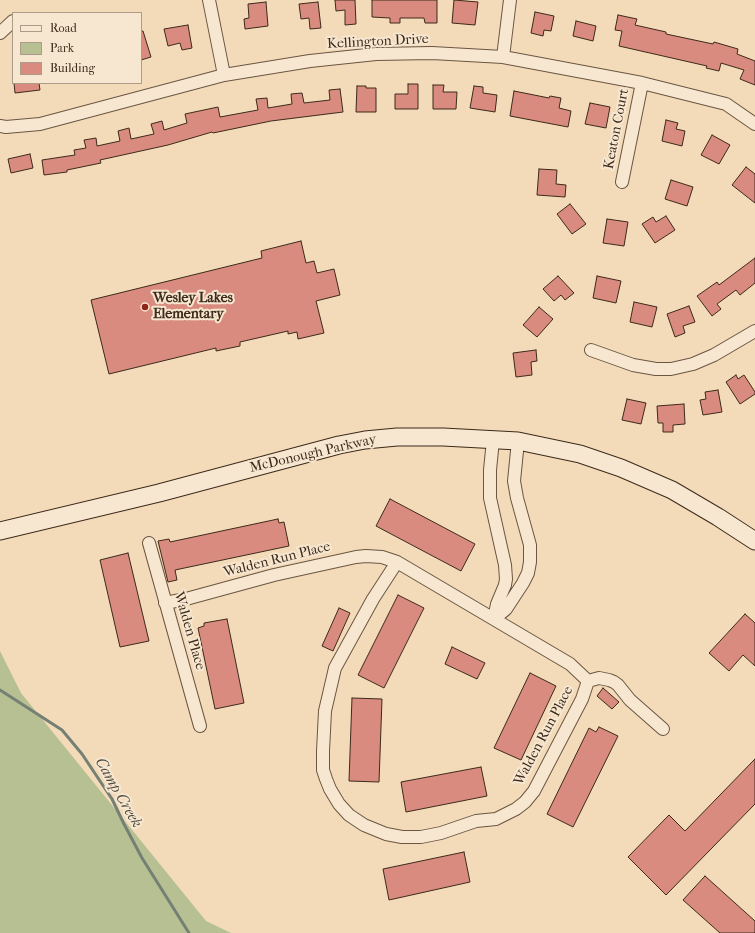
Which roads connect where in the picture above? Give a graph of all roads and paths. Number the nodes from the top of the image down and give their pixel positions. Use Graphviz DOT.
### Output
graph roads {
  1 [pos="209,0"];
  2 [pos="510,0"];
  3 [pos="12,22"];
  4 [pos="0,33"];
  5 [pos="503,57"];
  6 [pos="224,75"];
  7 [pos="642,83"];
  8 [pos="755,124"];
  9 [pos="0,126"];
  10 [pos="622,182"];
  11 [pos="755,331"];
  12 [pos="591,350"];
  13 [pos="493,440"];
  14 [pos="518,441"];
  15 [pos="0,531"];
  16 [pos="755,541"];
  17 [pos="149,543"];
  18 [pos="397,562"];
  19 [pos="504,587"];
  20 [pos="517,592"];
  21 [pos="165,602"];
  22 [pos="494,619"];
  23 [pos="588,681"];
  24 [pos="200,726"];
  25 [pos="663,729"];
  1 -- 6 [label="street"];
  2 -- 5 [label="street"];
  3 -- 4 [label="street"];
  5 -- 6 [label="street, Kellington Drive"];
  5 -- 7 [label="street, Kellington Drive"];
  6 -- 9 [label="street, Kellington Drive"];
  7 -- 8 [label="street, Kellington Drive"];
  7 -- 10 [label="street, Keaton Court"];
  11 -- 12 [label="street"];
  13 -- 14 [label="street, McDonough Parkway"];
  13 -- 15 [label="street, McDonough Parkway"];
  13 -- 19 [label="street"];
  14 -- 16 [label="street, McDonough Parkway"];
  14 -- 20 [label="street"];
  17 -- 21 [label="street, Walden Place"];
  18 -- 21 [label="street, Walden Run Place"];
  18 -- 22 [label="street, Walden Run Place"];
  18 -- 23 [label="street, Walden Run Place"];
  19 -- 20 [label="street"];
  19 -- 22 [label="street"];
  20 -- 22 [label="street"];
  21 -- 24 [label="street, Walden Place"];
  22 -- 23 [label="street, Walden Run Place"];
  23 -- 25 [label="street"];
}
